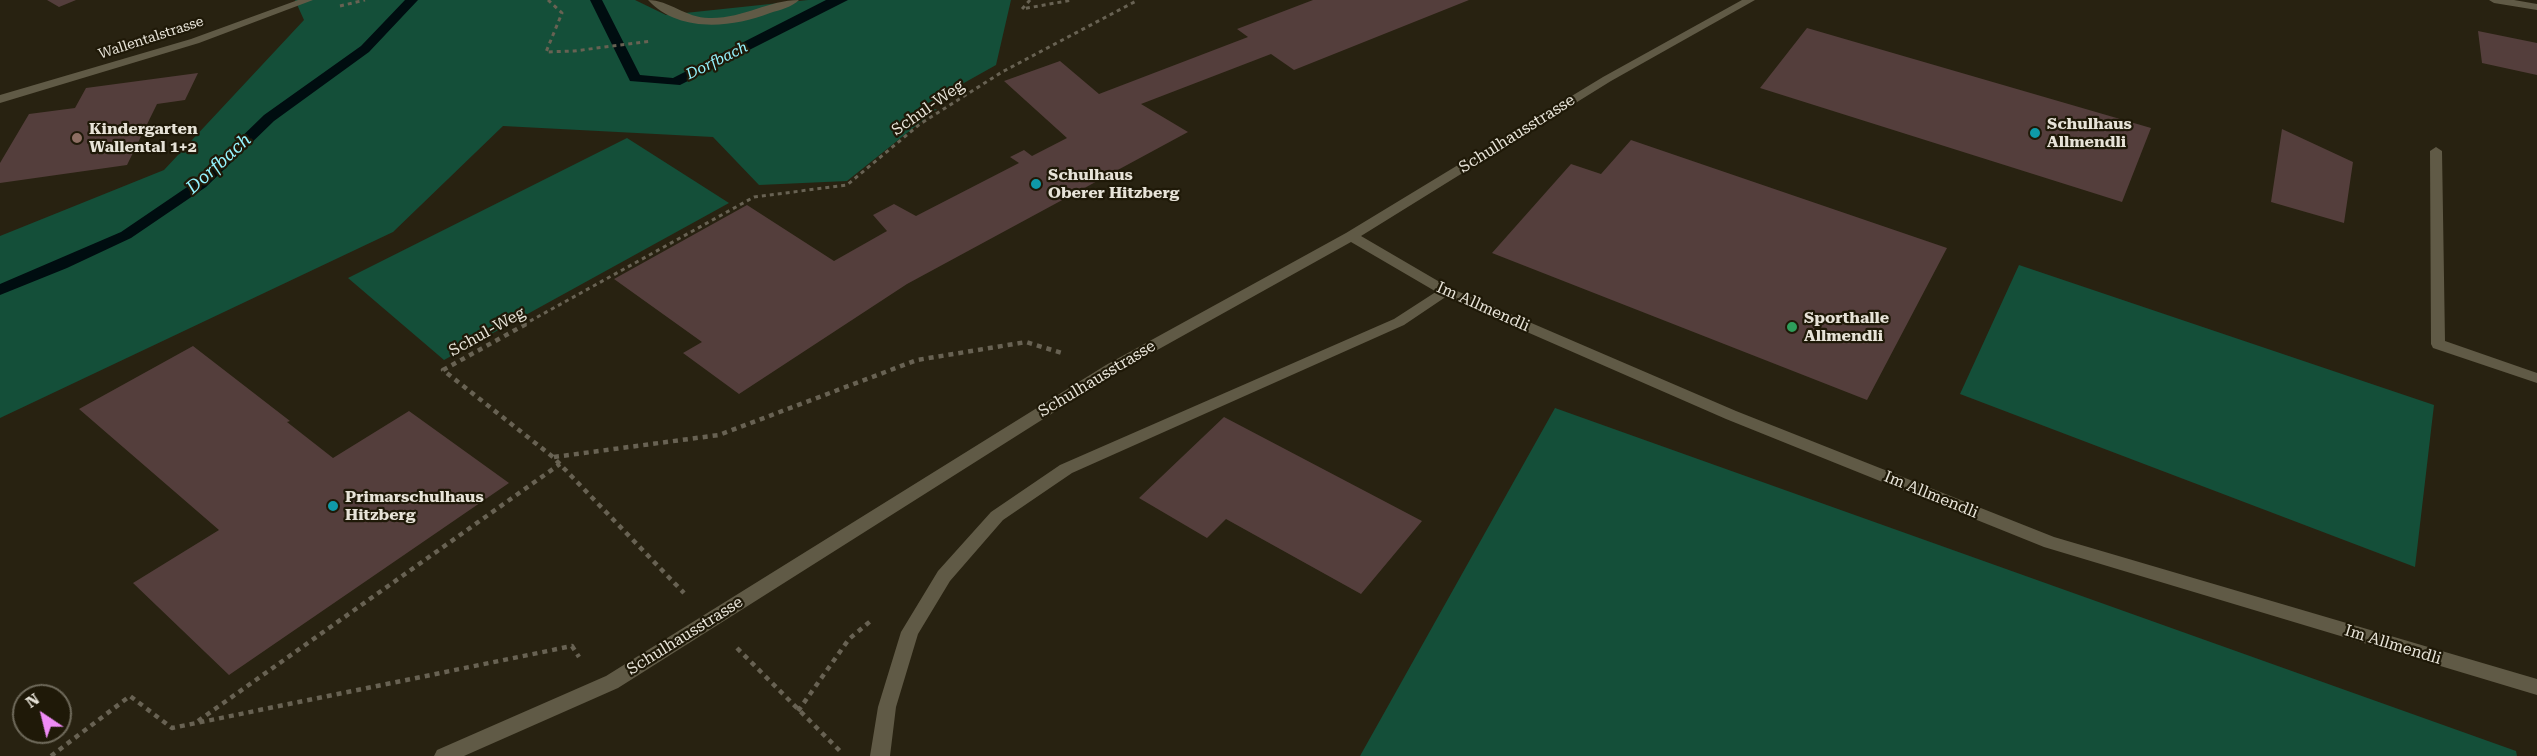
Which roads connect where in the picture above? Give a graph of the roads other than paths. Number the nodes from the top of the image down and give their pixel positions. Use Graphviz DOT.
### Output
graph roads {
  1 [pos="308,0"];
  2 [pos="653,0"];
  3 [pos="794,0"];
  4 [pos="1750,0"];
  5 [pos="2494,0"];
  6 [pos="2537,7"];
  7 [pos="0,99"];
  8 [pos="2436,151"];
  9 [pos="1351,236"];
  10 [pos="1445,291"];
  11 [pos="2537,378"];
  12 [pos="2537,687"];
  13 [pos="444,756"];
  14 [pos="880,756"];
  1 -- 7 [label="street, Wallentalstrasse"];
  2 -- 3 [label="street"];
  4 -- 9 [label="street, Schulhausstrasse"];
  5 -- 6 [label="street"];
  8 -- 11 [label="street"];
  9 -- 10 [label="street, Im Allmendli"];
  9 -- 13 [label="street, Schulhausstrasse"];
  10 -- 12 [label="street, Im Allmendli"];
  10 -- 14 [label="street"];
}
